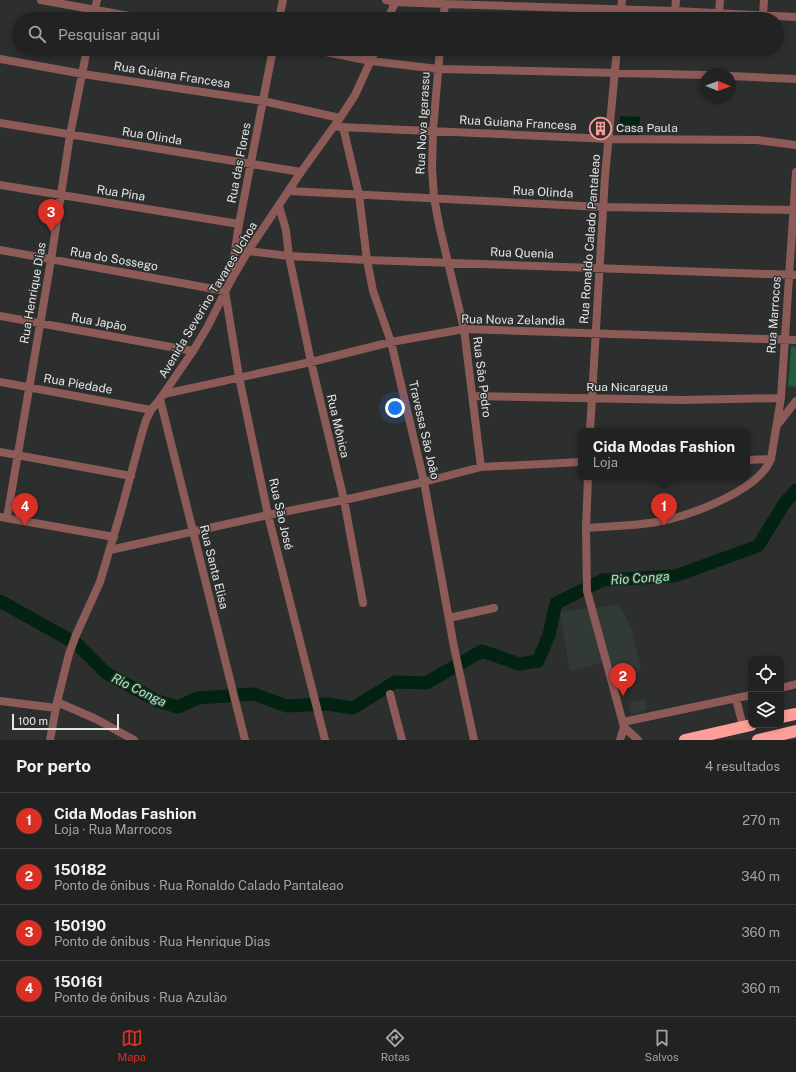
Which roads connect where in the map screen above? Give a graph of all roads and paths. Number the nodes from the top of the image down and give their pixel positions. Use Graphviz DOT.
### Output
graph roads {
  1 [pos="41,0"];
  2 [pos="97,0"];
  3 [pos="283,0"];
  4 [pos="386,0"];
  5 [pos="502,0"];
  6 [pos="622,0"];
  7 [pos="676,0"];
  8 [pos="720,0"];
  9 [pos="764,0"];
  10 [pos="395,1"];
  11 [pos="445,4"];
  12 [pos="492,6"];
  13 [pos="95,10"];
  14 [pos="621,10"];
  15 [pos="675,11"];
  16 [pos="106,12"];
  17 [pos="280,12"];
  18 [pos="391,12"];
  19 [pos="444,12"];
  20 [pos="696,12"];
  21 [pos="718,12"];
  22 [pos="763,12"];
  23 [pos="784,17"];
  24 [pos="796,17"];
  25 [pos="86,56"];
  26 [pos="272,56"];
  27 [pos="346,56"];
  28 [pos="373,56"];
  29 [pos="439,56"];
  30 [pos="616,56"];
  31 [pos="0,59"];
  32 [pos="371,61"];
  33 [pos="438,69"];
  34 [pos="82,74"];
  35 [pos="615,74"];
  36 [pos="700,75"];
  37 [pos="736,76"];
  38 [pos="796,79"];
  39 [pos="263,101"];
  40 [pos="340,118"];
  41 [pos="0,123"];
  42 [pos="334,127"];
  43 [pos="343,127"];
  44 [pos="433,130"];
  45 [pos="70,135"];
  46 [pos="609,140"];
  47 [pos="796,145"];
  48 [pos="251,164"];
  49 [pos="301,172"];
  50 [pos="796,172"];
  51 [pos="0,185"];
  52 [pos="289,191"];
  53 [pos="359,195"];
  54 [pos="61,196"];
  55 [pos="434,198"];
  56 [pos="279,206"];
  57 [pos="603,207"];
  58 [pos="794,210"];
  59 [pos="239,224"];
  60 [pos="0,250"];
  61 [pos="248,251"];
  62 [pos="289,256"];
  63 [pos="51,260"];
  64 [pos="367,260"];
  65 [pos="448,262"];
  66 [pos="601,268"];
  67 [pos="793,274"];
  68 [pos="230,282"];
  69 [pos="225,291"];
  70 [pos="0,316"];
  71 [pos="40,324"];
  72 [pos="464,330"];
  73 [pos="596,333"];
  74 [pos="784,340"];
  75 [pos="796,340"];
  76 [pos="391,342"];
  77 [pos="193,351"];
  78 [pos="311,362"];
  79 [pos="239,377"];
  80 [pos="0,382"];
  81 [pos="29,387"];
  82 [pos="473,396"];
  83 [pos="162,397"];
  84 [pos="781,398"];
  85 [pos="592,399"];
  86 [pos="796,401"];
  87 [pos="152,410"];
  88 [pos="777,425"];
  89 [pos="590,428"];
  90 [pos="0,452"];
  91 [pos="17,456"];
  92 [pos="772,459"];
  93 [pos="750,460"];
  94 [pos="578,462"];
  95 [pos="481,467"];
  96 [pos="131,476"];
  97 [pos="588,480"];
  98 [pos="424,482"];
  99 [pos="344,500"];
  100 [pos="268,515"];
  101 [pos="3,517"];
  102 [pos="586,528"];
  103 [pos="192,531"];
  104 [pos="114,537"];
  105 [pos="110,550"];
  106 [pos="363,602"];
  107 [pos="494,608"];
  108 [pos="449,618"];
  109 [pos="796,684"];
  110 [pos="784,687"];
  111 [pos="390,694"];
  112 [pos="748,696"];
  113 [pos="736,699"];
  114 [pos="0,701"];
  115 [pos="57,705"];
  116 [pos="796,714"];
  117 [pos="784,716"];
  118 [pos="624,725"];
  119 [pos="747,725"];
  120 [pos="796,731"];
  121 [pos="50,740"];
  122 [pos="134,740"];
  123 [pos="245,740"];
  124 [pos="325,740"];
  125 [pos="402,740"];
  126 [pos="474,740"];
  127 [pos="620,740"];
  128 [pos="638,740"];
  129 [pos="685,740"];
  130 [pos="758,740"];
  1 -- 13 [label="street"];
  2 -- 13 [label="street"];
  3 -- 17 [label="street"];
  4 -- 10 [label="street"];
  5 -- 12 [label="street"];
  6 -- 14 [label="street"];
  7 -- 15 [label="street"];
  8 -- 21 [label="street"];
  9 -- 22 [label="street"];
  10 -- 11 [label="street"];
  10 -- 18 [label="street"];
  11 -- 12 [label="street"];
  11 -- 19 [label="street"];
  12 -- 14 [label="street"];
  13 -- 16 [label="street"];
  14 -- 15 [label="street"];
  15 -- 20 [label="street"];
  23 -- 24 [label="street"];
  25 -- 34 [label="street, Rua Henrique Dias"];
  26 -- 39 [label="street, Rua das Flores"];
  27 -- 32 [label="street"];
  28 -- 32 [label="street, Avenida Severino Tavares Uchoa"];
  29 -- 33 [label="street, Rua Nova Igarassu"];
  30 -- 35 [label="street, Rua Ronaldo Calado Pantaleao"];
  31 -- 34 [label="street, Rua Guiana Francesa"];
  32 -- 33 [label="street"];
  32 -- 40 [label="street, Avenida Severino Tavares Uchoa"];
  33 -- 35 [label="street"];
  33 -- 44 [label="street, Rua Nova Igarassu"];
  34 -- 39 [label="street, Rua Guiana Francesa"];
  34 -- 45 [label="street, Rua Henrique Dias"];
  35 -- 36 [label="street"];
  35 -- 46 [label="street, Rua Ronaldo Calado Pantaleao"];
  37 -- 38 [label="street"];
  39 -- 40 [label="street, Rua Guiana Francesa"];
  39 -- 48 [label="street, Rua das Flores"];
  40 -- 42 [label="street, Avenida Severino Tavares Uchoa"];
  41 -- 45 [label="street, Rua Olinda"];
  42 -- 43 [label="street, Rua Guiana Francesa"];
  42 -- 49 [label="street, Avenida Severino Tavares Uchoa"];
  43 -- 44 [label="street, Rua Guiana Francesa"];
  43 -- 53 [label="street, Travessa São João"];
  44 -- 46 [label="street, Rua Guiana Francesa"];
  44 -- 55 [label="street, Rua Nova Igarassu"];
  45 -- 48 [label="street, Rua Olinda"];
  45 -- 54 [label="street, Rua Henrique Dias"];
  46 -- 47 [label="street, Rua Guiana Francesa"];
  46 -- 57 [label="street, Rua Ronaldo Calado Pantaleao"];
  48 -- 49 [label="street, Rua Olinda"];
  48 -- 59 [label="street, Rua das Flores"];
  49 -- 52 [label="street, Avenida Severino Tavares Uchoa"];
  50 -- 58 [label="street, Rua Marrocos"];
  51 -- 54 [label="street, Rua Pina"];
  52 -- 53 [label="street, Rua Olinda"];
  52 -- 56 [label="street, Avenida Severino Tavares Uchoa"];
  53 -- 55 [label="street, Rua Olinda"];
  53 -- 64 [label="street, Travessa São João"];
  54 -- 59 [label="street, Rua Pina"];
  54 -- 63 [label="street, Rua Henrique Dias"];
  55 -- 57 [label="street, Rua Olinda"];
  55 -- 65 [label="street, Rua São Pedro"];
  56 -- 61 [label="street, Avenida Severino Tavares Uchoa"];
  56 -- 62 [label="street, Rua Mônica"];
  57 -- 58 [label="street, Rua Olinda"];
  57 -- 66 [label="street, Rua Ronaldo Calado Pantaleao"];
  58 -- 67 [label="street, Rua Marrocos"];
  59 -- 68 [label="street, Rua das Flores"];
  60 -- 63 [label="street, Rua do Sossego"];
  61 -- 62 [label="street, Rua Quenia"];
  61 -- 68 [label="street, Avenida Severino Tavares Uchoa"];
  62 -- 64 [label="street, Rua Quenia"];
  62 -- 78 [label="street, Rua Mônica"];
  63 -- 69 [label="street, Rua do Sossego"];
  63 -- 71 [label="street, Rua Henrique Dias"];
  64 -- 65 [label="street, Rua Quenia"];
  64 -- 76 [label="street, Travessa São João"];
  65 -- 66 [label="street, Rua Quenia"];
  65 -- 72 [label="street, Rua São Pedro"];
  66 -- 67 [label="street, Rua Quenia"];
  66 -- 73 [label="street, Rua Ronaldo Calado Pantaleao"];
  67 -- 74 [label="street, Rua Marrocos"];
  68 -- 69 [label="street, Avenida Severino Tavares Uchoa"];
  69 -- 77 [label="street, Avenida Severino Tavares Uchoa"];
  69 -- 79 [label="street, Rua São José"];
  70 -- 71 [label="street, Rua Japão"];
  71 -- 77 [label="street, Rua Japão"];
  71 -- 81 [label="street, Rua Henrique Dias"];
  72 -- 73 [label="street, Rua Nova Zelandia"];
  72 -- 76 [label="street, Rua Nova Zelandia"];
  72 -- 82 [label="street, Rua São Pedro"];
  73 -- 74 [label="street, Rua Nova Zelandia"];
  73 -- 85 [label="street, Rua Ronaldo Calado Pantaleao"];
  74 -- 75 [label="street, Rua Nova Zelandia"];
  74 -- 84 [label="street, Rua Marrocos"];
  76 -- 78 [label="street, Rua Nova Zelandia"];
  76 -- 98 [label="street, Travessa São João"];
  77 -- 83 [label="street, Avenida Severino Tavares Uchoa"];
  78 -- 79 [label="street, Rua Nova Zelandia"];
  78 -- 99 [label="street, Rua Mônica"];
  79 -- 83 [label="street, Rua Nova Zelandia"];
  79 -- 100 [label="street, Rua São José"];
  80 -- 81 [label="street, Rua Piedade"];
  81 -- 87 [label="street, Rua Piedade"];
  81 -- 91 [label="street, Rua Henrique Dias"];
  82 -- 85 [label="street, Rua Nicaragua"];
  82 -- 95 [label="street, Rua São Pedro"];
  83 -- 87 [label="street, Avenida Severino Tavares Uchoa"];
  83 -- 103 [label="street, Rua Santa Elisa"];
  84 -- 85 [label="street, Rua Nicaragua"];
  84 -- 88 [label="street, Rua Marrocos"];
  85 -- 89 [label="street, Rua Ronaldo Calado Pantaleao"];
  86 -- 88 [label="street"];
  87 -- 96 [label="street, Avenida Severino Tavares Uchoa"];
  88 -- 92 [label="street, Rua Marrocos"];
  90 -- 91 [label="street"];
  91 -- 96 [label="street"];
  91 -- 101 [label="street, Rua Henrique Dias"];
  92 -- 93 [label="street"];
  92 -- 102 [label="street, Rua Marrocos"];
  94 -- 95 [label="street"];
  95 -- 98 [label="street"];
  96 -- 104 [label="street, Avenida Severino Tavares Uchoa"];
  97 -- 102 [label="street"];
  98 -- 99 [label="street"];
  98 -- 108 [label="street, Travessa São João"];
  99 -- 100 [label="street"];
  99 -- 106 [label="street, Rua Mônica"];
  100 -- 103 [label="street"];
  100 -- 124 [label="street, Rua São José"];
  101 -- 104 [label="street"];
  102 -- 118 [label="street"];
  103 -- 105 [label="street"];
  103 -- 123 [label="street, Rua Santa Elisa"];
  104 -- 105 [label="street, Avenida Severino Tavares Uchoa"];
  105 -- 115 [label="street, Avenida Severino Tavares Uchoa"];
  107 -- 108 [label="street"];
  108 -- 126 [label="street, Travessa São João"];
  109 -- 110 [label="street"];
  111 -- 125 [label="street"];
  112 -- 113 [label="street"];
  113 -- 118 [label="street"];
  113 -- 119 [label="street"];
  114 -- 115 [label="street"];
  115 -- 121 [label="street, Avenida Severino Tavares Uchoa"];
  115 -- 122 [label="street"];
  116 -- 117 [label="highway"];
  118 -- 127 [label="street"];
  118 -- 128 [label="street"];
  119 -- 129 [label="highway"];
  120 -- 130 [label="highway"];
}
